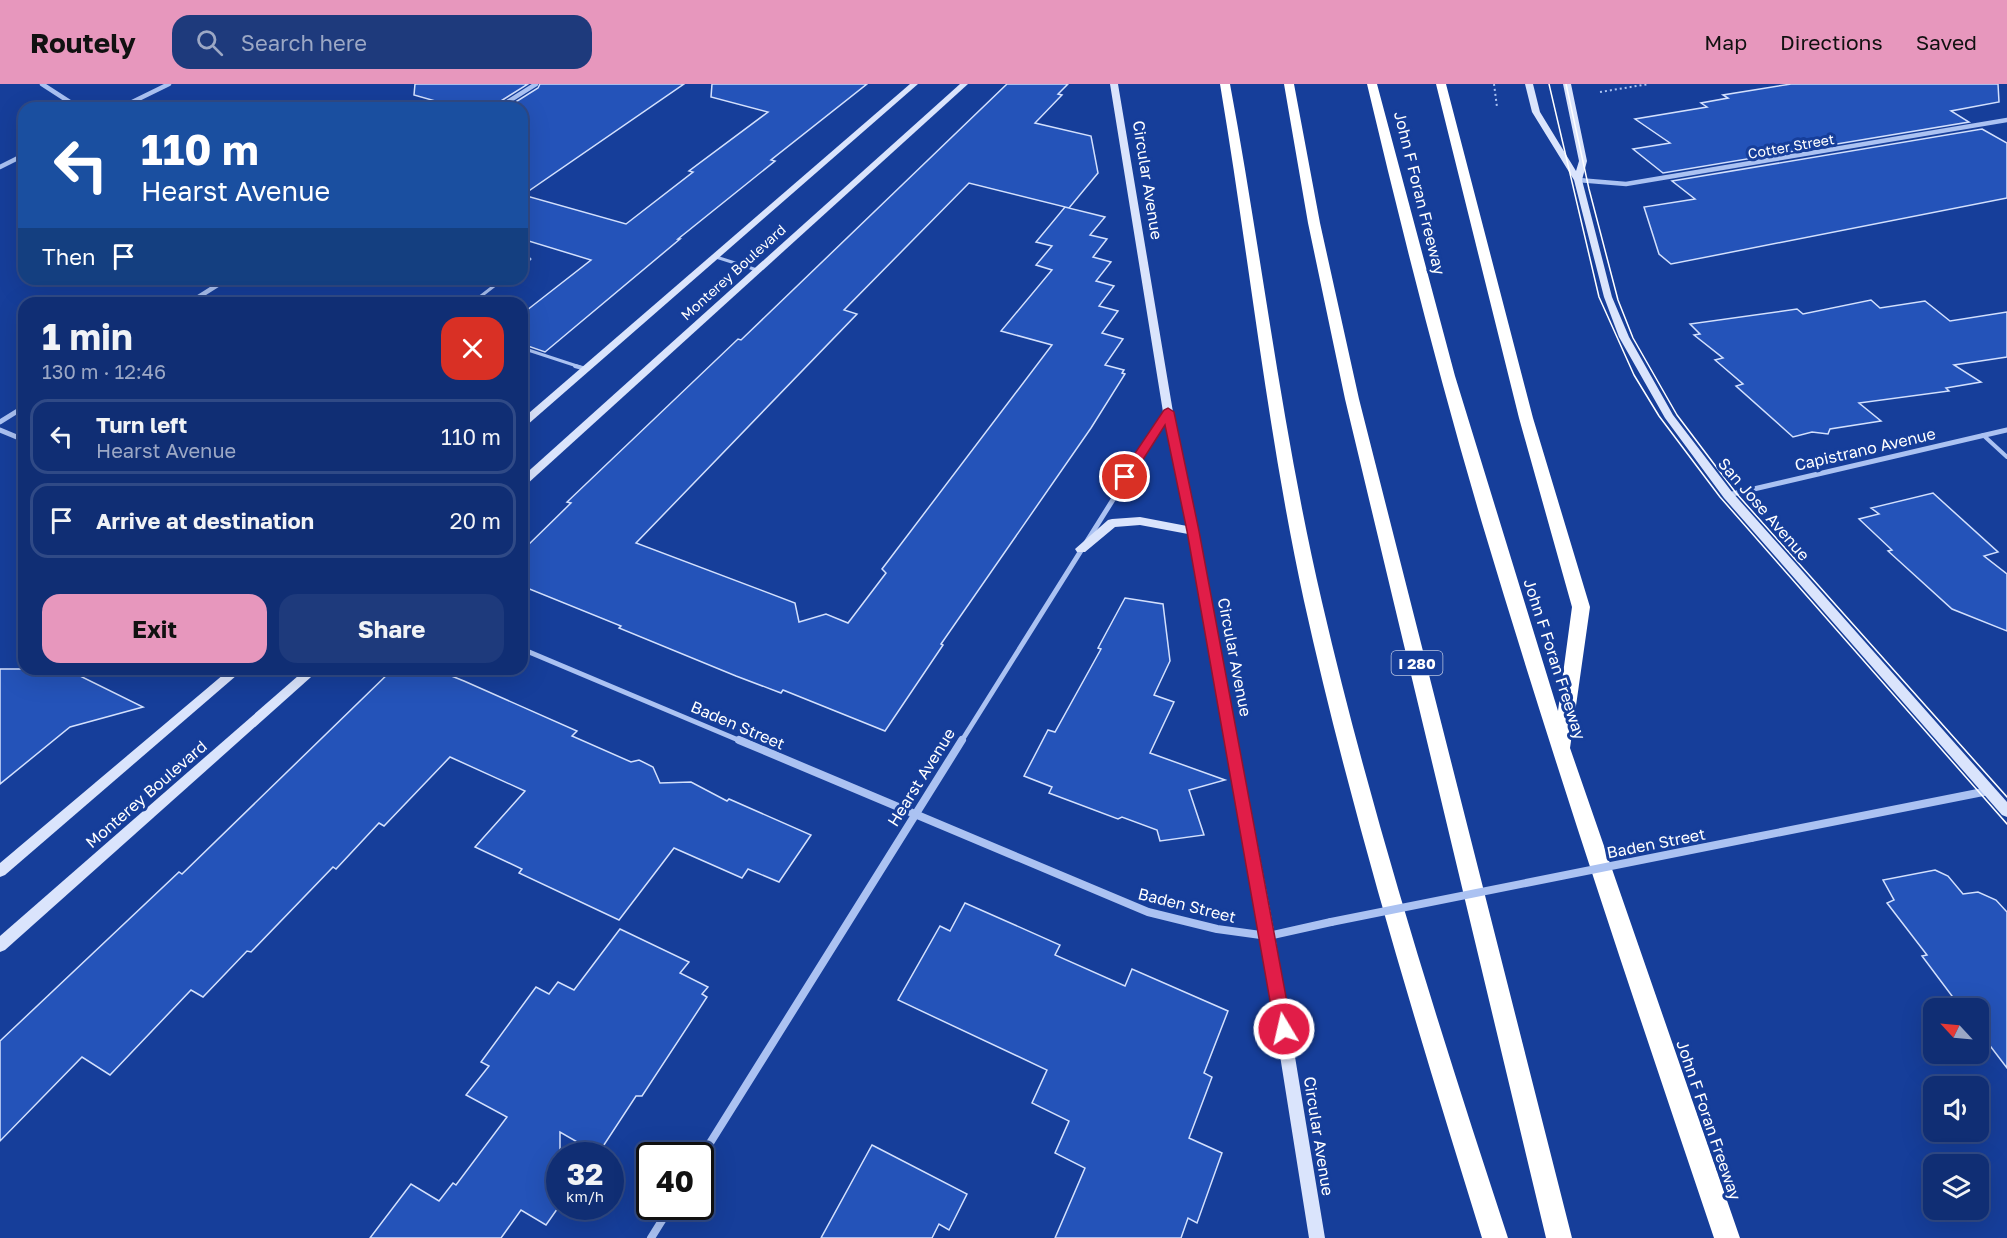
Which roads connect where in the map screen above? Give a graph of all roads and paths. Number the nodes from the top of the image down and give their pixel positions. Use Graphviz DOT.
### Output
graph roads {
  1 [pos="42,84"];
  2 [pos="169,84"];
  3 [pos="536,84"];
  4 [pos="914,84"];
  5 [pos="964,84"];
  6 [pos="1114,84"];
  7 [pos="1225,84"];
  8 [pos="1289,84"];
  9 [pos="1372,84"];
  10 [pos="1442,84"];
  11 [pos="1494,84"];
  12 [pos="1529,84"];
  13 [pos="1567,84"];
  14 [pos="1649,84"];
  15 [pos="1602,92"];
  16 [pos="70,102"];
  17 [pos="132,102"];
  18 [pos="508,102"];
  19 [pos="1497,107"];
  20 [pos="2007,120"];
  21 [pos="18,158"];
  22 [pos="0,167"];
  23 [pos="1578,180"];
  24 [pos="716,257"];
  25 [pos="757,270"];
  26 [pos="218,285"];
  27 [pos="495,285"];
  28 [pos="198,297"];
  29 [pos="480,297"];
  30 [pos="528,350"];
  31 [pos="586,369"];
  32 [pos="18,411"];
  33 [pos="1168,412"];
  34 [pos="528,419"];
  35 [pos="0,422"];
  36 [pos="0,430"];
  37 [pos="2007,430"];
  38 [pos="1983,435"];
  39 [pos="18,438"];
  40 [pos="2007,457"];
  41 [pos="528,478"];
  42 [pos="1728,495"];
  43 [pos="1193,531"];
  44 [pos="1081,549"];
  45 [pos="528,652"];
  46 [pos="231,675"];
  47 [pos="307,675"];
  48 [pos="1562,748"];
  49 [pos="1989,791"];
  50 [pos="2007,811"];
  51 [pos="916,814"];
  52 [pos="0,871"];
  53 [pos="1268,936"];
  54 [pos="0,945"];
  55 [pos="711,1142"];
  56 [pos="662,1220"];
  57 [pos="651,1238"];
  58 [pos="1317,1238"];
  59 [pos="1495,1238"];
  60 [pos="1559,1238"];
  61 [pos="1727,1238"];
  1 -- 16 [label="street"];
  2 -- 17 [label="street"];
  3 -- 18 [label="street"];
  4 -- 24 [label="main road, Monterey Boulevard"];
  5 -- 25 [label="main road, Monterey Boulevard"];
  6 -- 33 [label="main road, Circular Avenue"];
  7 -- 59 [label="highway"];
  8 -- 60 [label="highway, I 280"];
  9 -- 48 [label="highway, John F Foran Freeway"];
  10 -- 48 [label="highway"];
  11 -- 19 [label="path"];
  12 -- 23 [label="main road, San Jose Avenue"];
  13 -- 23 [label="main road, San Jose Avenue"];
  14 -- 15 [label="path"];
  20 -- 23 [label="street, Cotter Street"];
  21 -- 22 [label="street"];
  23 -- 42 [label="main road, San Jose Avenue"];
  24 -- 25 [label="lane"];
  24 -- 31 [label="main road, Monterey Boulevard"];
  25 -- 41 [label="main road, Monterey Boulevard"];
  26 -- 28 [label="street"];
  27 -- 29 [label="lane"];
  30 -- 31 [label="lane"];
  31 -- 34 [label="main road, Monterey Boulevard"];
  32 -- 35 [label="street"];
  33 -- 43 [label="main road, Circular Avenue"];
  33 -- 44 [label="street, Hearst Avenue"];
  36 -- 39 [label="street"];
  37 -- 38 [label="street, Capistrano Avenue"];
  38 -- 40 [label="lane"];
  38 -- 42 [label="street, Capistrano Avenue"];
  42 -- 49 [label="main road, San Jose Avenue"];
  43 -- 44 [label="main road"];
  43 -- 53 [label="main road, Circular Avenue"];
  44 -- 51 [label="street, Hearst Avenue"];
  45 -- 51 [label="street, Baden Street"];
  46 -- 52 [label="main road"];
  47 -- 54 [label="main road, Monterey Boulevard"];
  48 -- 61 [label="highway, John F Foran Freeway"];
  49 -- 50 [label="main road, San Jose Avenue"];
  49 -- 53 [label="street, Baden Street, bridge"];
  51 -- 53 [label="street, Baden Street"];
  51 -- 55 [label="street, Hearst Avenue"];
  53 -- 58 [label="main road, Circular Avenue"];
  56 -- 57 [label="street"];
}
